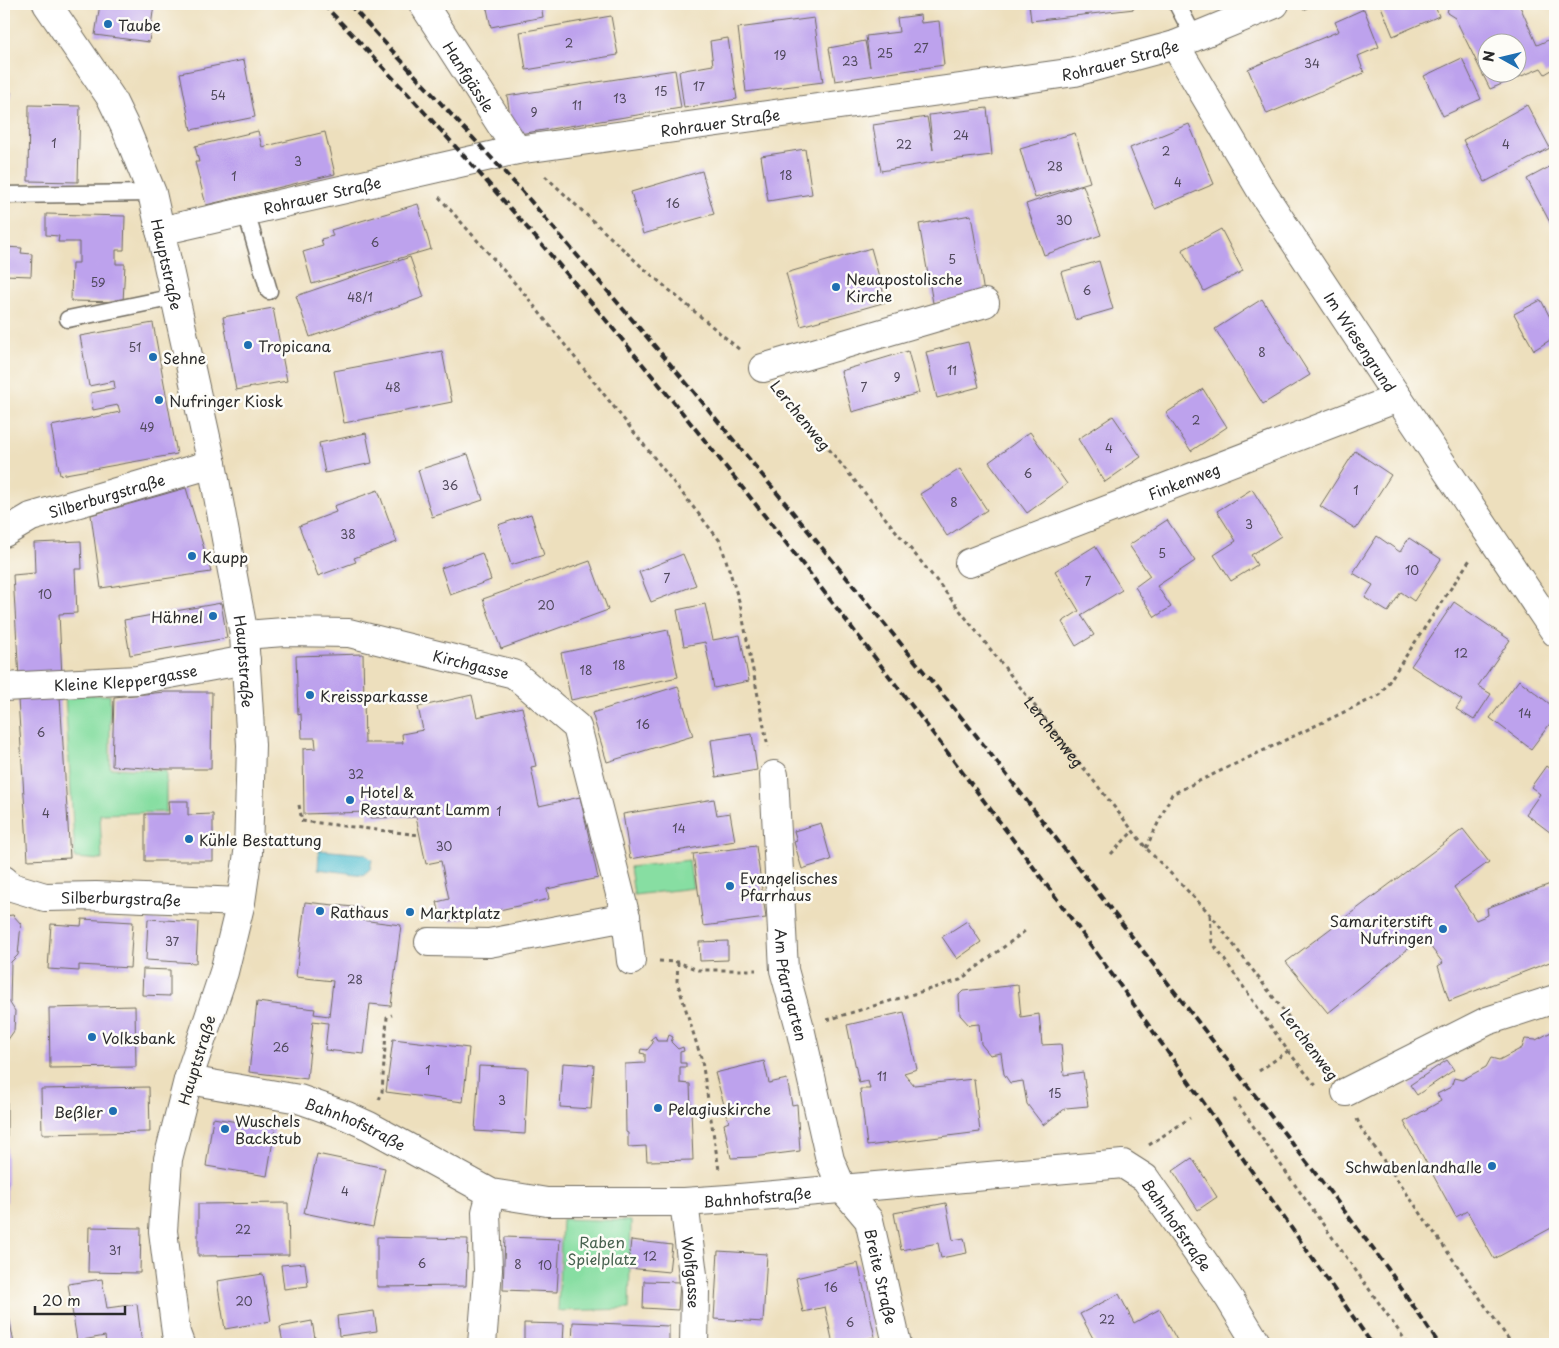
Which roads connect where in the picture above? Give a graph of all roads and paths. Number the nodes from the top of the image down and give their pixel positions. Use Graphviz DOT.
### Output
graph roads {
  1 [pos="47,4"];
  2 [pos="423,4"];
  3 [pos="1177,4"];
  4 [pos="1275,4"];
  5 [pos="1184,41"];
  6 [pos="517,150"];
  7 [pos="539,170"];
  8 [pos="419,173"];
  9 [pos="152,193"];
  10 [pos="4,195"];
  11 [pos="246,212"];
  12 [pos="160,231"];
  13 [pos="269,291"];
  14 [pos="174,297"];
  15 [pos="985,303"];
  16 [pos="68,319"];
  17 [pos="763,368"];
  18 [pos="1398,398"];
  19 [pos="212,464"];
  20 [pos="1488,532"];
  21 [pos="4,533"];
  22 [pos="969,563"];
  23 [pos="1555,632"];
  24 [pos="245,648"];
  25 [pos="4,687"];
  26 [pos="774,774"];
  27 [pos="299,805"];
  28 [pos="1133,831"];
  29 [pos="420,835"];
  30 [pos="1146,848"];
  31 [pos="1111,854"];
  32 [pos="4,880"];
  33 [pos="241,902"];
  34 [pos="1210,914"];
  35 [pos="626,917"];
  36 [pos="1025,931"];
  37 [pos="429,942"];
  38 [pos="631,961"];
  39 [pos="678,962"];
  40 [pos="784,970"];
  41 [pos="1555,999"];
  42 [pos="392,1015"];
  43 [pos="800,1028"];
  44 [pos="1260,1071"];
  45 [pos="188,1080"];
  46 [pos="1346,1092"];
  47 [pos="1234,1099"];
  48 [pos="1190,1118"];
  49 [pos="369,1126"];
  50 [pos="1361,1128"];
  51 [pos="1122,1164"];
  52 [pos="842,1188"];
  53 [pos="492,1193"];
  54 [pos="728,1200"];
  55 [pos="684,1202"];
  56 [pos="180,1344"];
  57 [pos="482,1344"];
  58 [pos="694,1344"];
  59 [pos="897,1344"];
  60 [pos="1257,1344"];
  61 [pos="1408,1344"];
  62 [pos="1512,1344"];
  1 -- 9 [label="street, Hauptstraße"];
  2 -- 6 [label="street, Hanfgässle"];
  3 -- 5 [label="lane"];
  4 -- 5 [label="street, Rohrauer Straße"];
  5 -- 6 [label="street, Rohrauer Straße"];
  5 -- 18 [label="street, Im Wiesengrund"];
  6 -- 8 [label="street, Rohrauer Straße"];
  7 -- 17 [label="path, Lerchenweg"];
  8 -- 11 [label="street, Rohrauer Straße"];
  8 -- 26 [label="path"];
  9 -- 10 [label="lane"];
  9 -- 12 [label="street, Hauptstraße"];
  11 -- 12 [label="street, Rohrauer Straße"];
  11 -- 13 [label="lane"];
  12 -- 14 [label="street, Hauptstraße"];
  14 -- 16 [label="lane"];
  14 -- 19 [label="street, Hauptstraße"];
  15 -- 17 [label="street, Lerchenweg"];
  17 -- 28 [label="path, Lerchenweg"];
  18 -- 20 [label="street, Im Wiesengrund"];
  18 -- 22 [label="street, Finkenweg"];
  19 -- 21 [label="street, Silberburgstraße"];
  19 -- 24 [label="street, Hauptstraße"];
  20 -- 23 [label="street, Im Wiesengrund"];
  20 -- 30 [label="path"];
  24 -- 25 [label="street, Kleine Kleppergasse"];
  24 -- 33 [label="street, Hauptstraße"];
  24 -- 35 [label="street, Kirchgasse"];
  26 -- 40 [label="street, Am Pfarrgarten"];
  27 -- 29 [label="path"];
  28 -- 30 [label="path, Lerchenweg"];
  28 -- 31 [label="path"];
  30 -- 34 [label="path, Lerchenweg"];
  32 -- 33 [label="street, Silberburgstraße"];
  33 -- 45 [label="street, Hauptstraße"];
  34 -- 44 [label="path"];
  34 -- 46 [label="path, Lerchenweg"];
  35 -- 37 [label="street"];
  35 -- 38 [label="street, Kirchgasse"];
  36 -- 43 [label="path"];
  38 -- 39 [label="path"];
  39 -- 40 [label="path"];
  39 -- 54 [label="path"];
  40 -- 43 [label="street, Am Pfarrgarten"];
  41 -- 46 [label="street"];
  42 -- 49 [label="path"];
  43 -- 52 [label="street, Am Pfarrgarten"];
  45 -- 49 [label="street, Bahnhofstraße"];
  45 -- 56 [label="street, Hauptstraße"];
  47 -- 61 [label="path"];
  48 -- 51 [label="path"];
  49 -- 53 [label="street, Bahnhofstraße"];
  50 -- 62 [label="path"];
  51 -- 52 [label="street, Bahnhofstraße"];
  51 -- 60 [label="street, Bahnhofstraße"];
  52 -- 54 [label="street, Bahnhofstraße"];
  52 -- 59 [label="street, Breite Straße"];
  53 -- 55 [label="street, Bahnhofstraße"];
  53 -- 57 [label="street"];
  54 -- 55 [label="street, Bahnhofstraße"];
  55 -- 58 [label="street, Wolfgasse"];
}
